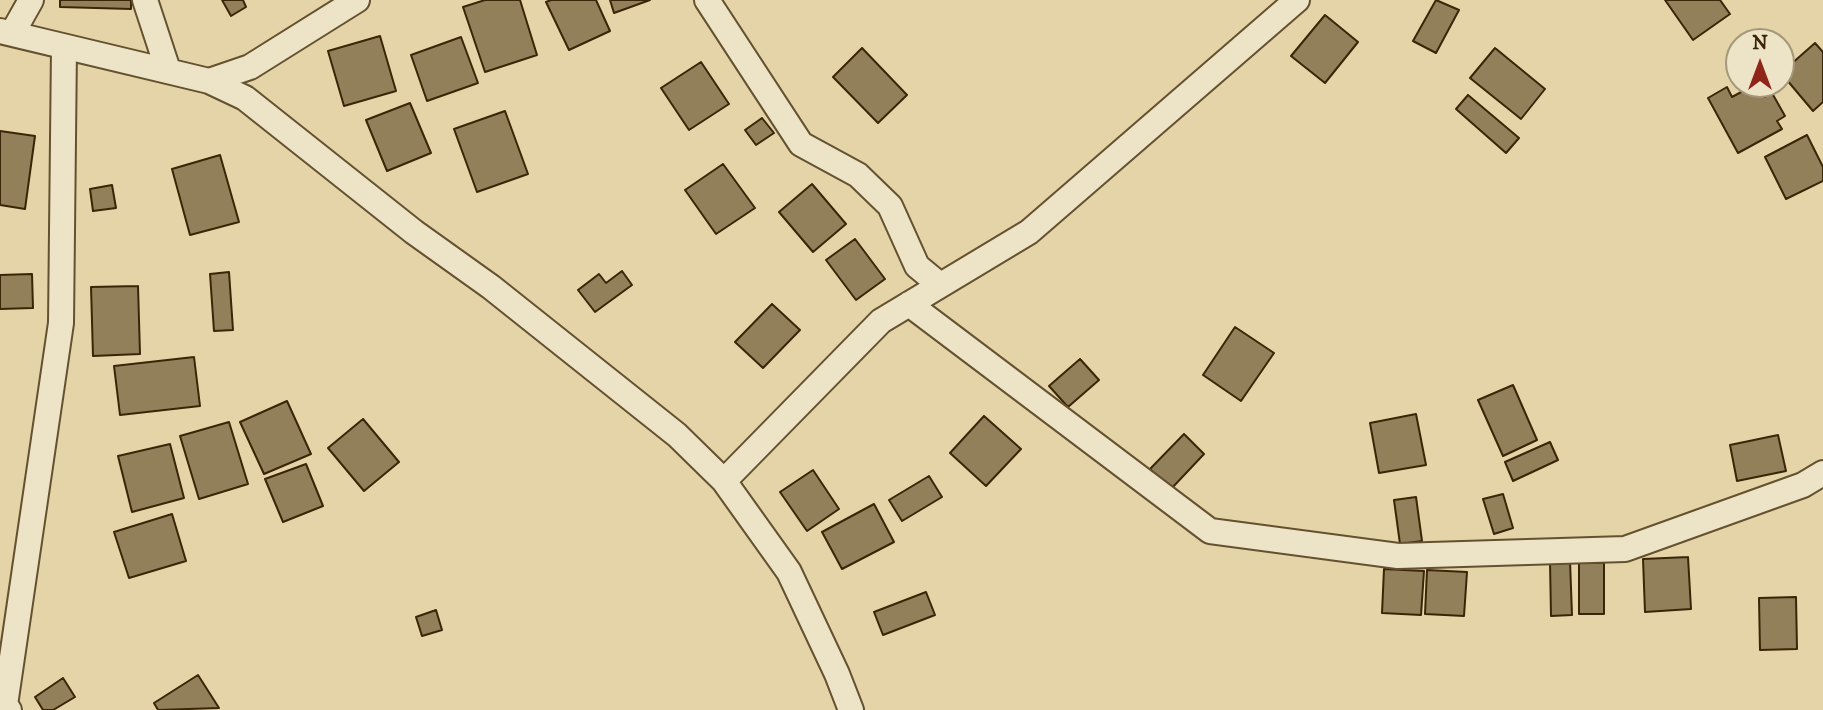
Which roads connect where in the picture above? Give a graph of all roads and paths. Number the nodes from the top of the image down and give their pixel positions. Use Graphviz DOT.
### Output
graph roads {
  1 [pos="31,0"];
  2 [pos="145,0"];
  3 [pos="357,0"];
  4 [pos="707,0"];
  5 [pos="1297,0"];
  6 [pos="7,31"];
  7 [pos="64,47"];
  8 [pos="169,70"];
  9 [pos="209,81"];
  10 [pos="940,285"];
  11 [pos="909,304"];
  12 [pos="1823,472"];
  13 [pos="724,481"];
  14 [pos="9,710"];
  15 [pos="851,710"];
  1 -- 6 [label="street"];
  2 -- 8 [label="street"];
  3 -- 9 [label="street"];
  4 -- 10 [label="street"];
  5 -- 10 [label="street"];
  6 -- 7 [label="street"];
  7 -- 8 [label="street"];
  7 -- 14 [label="street"];
  8 -- 9 [label="street"];
  9 -- 13 [label="street"];
  10 -- 11 [label="street"];
  11 -- 12 [label="street"];
  11 -- 13 [label="street"];
  13 -- 15 [label="street"];
}
